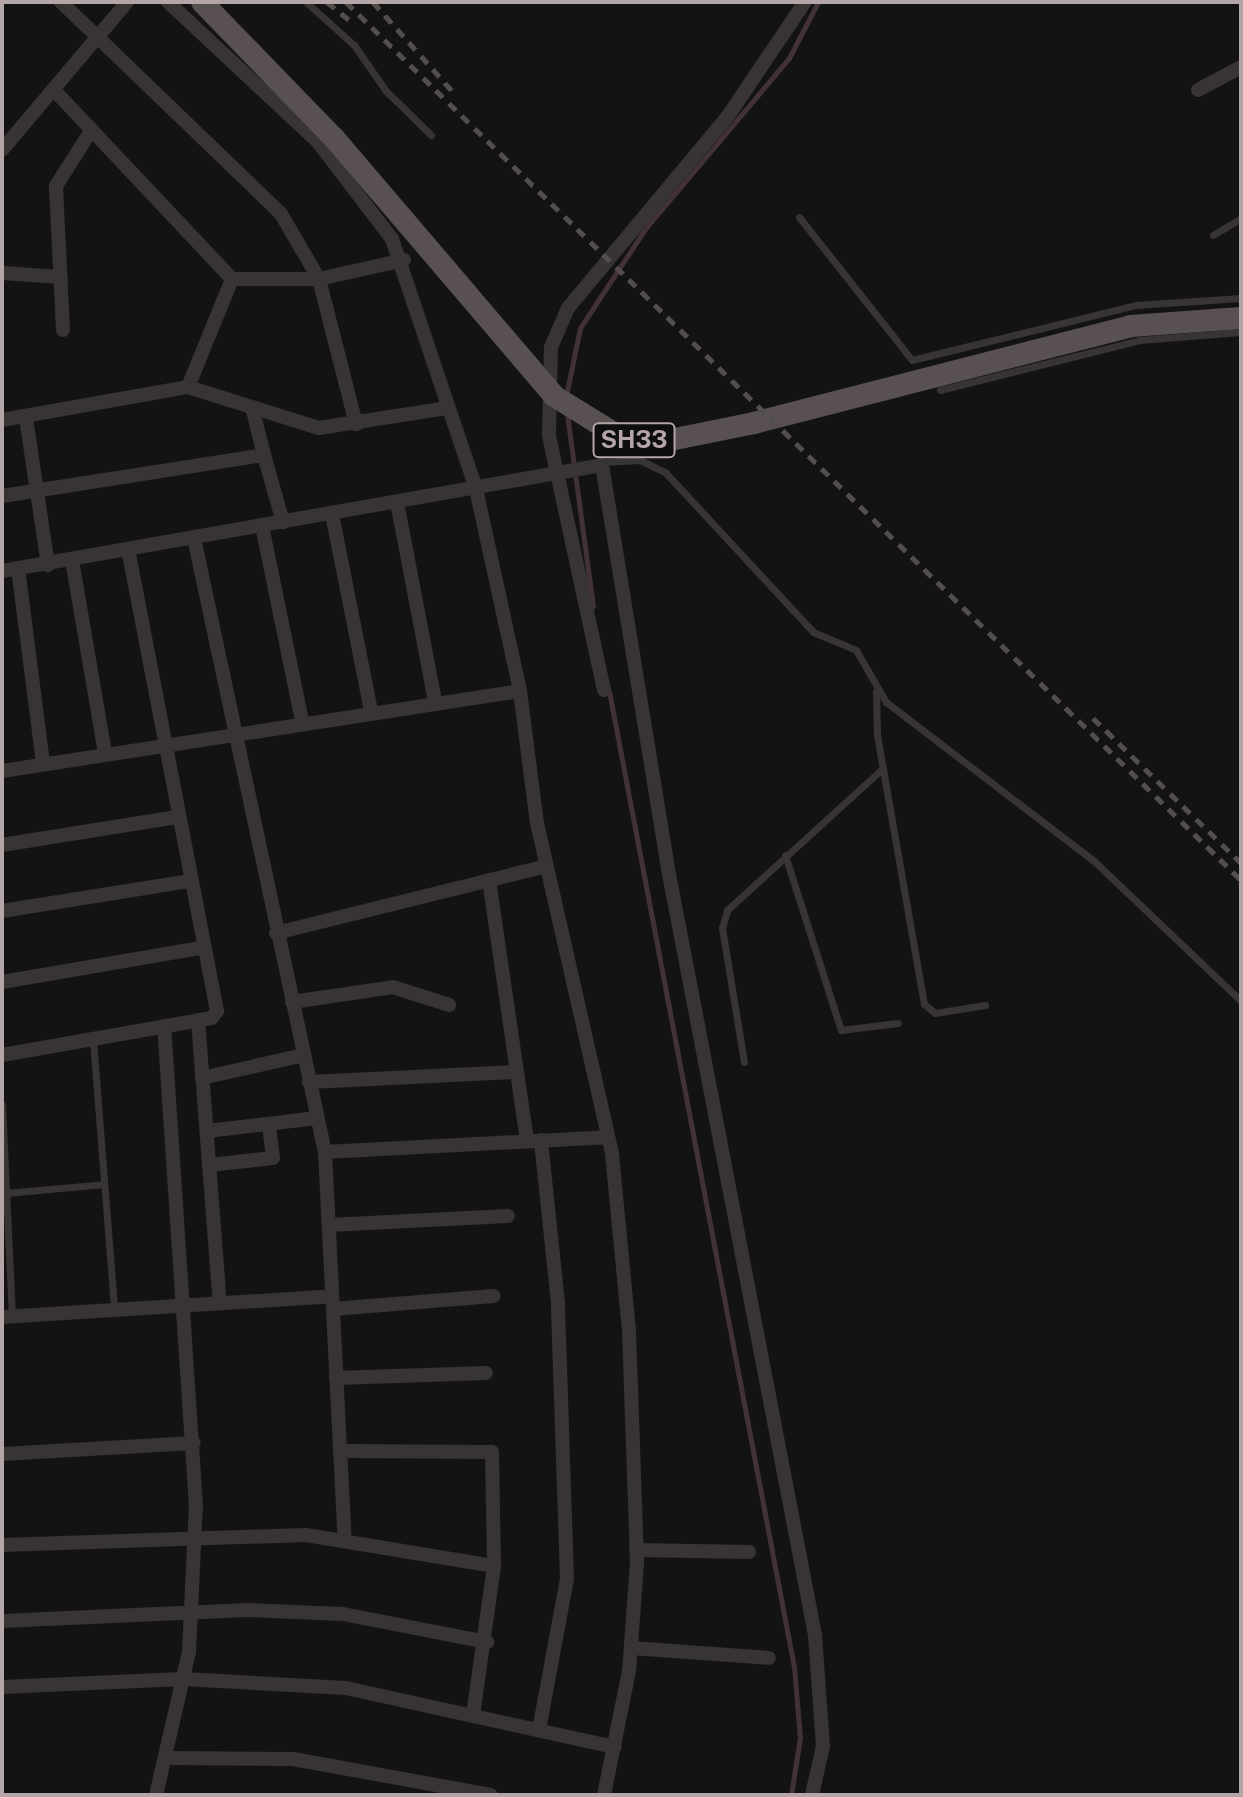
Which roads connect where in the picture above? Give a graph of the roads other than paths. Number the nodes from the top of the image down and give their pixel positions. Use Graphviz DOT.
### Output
graph roads {
  1 [pos="61,2"];
  2 [pos="127,2"];
  3 [pos="168,2"];
  4 [pos="202,2"];
  5 [pos="306,2"];
  6 [pos="805,2"];
  7 [pos="98,37"];
  8 [pos="1241,67"];
  9 [pos="54,90"];
  10 [pos="1198,90"];
  11 [pos="92,129"];
  12 [pos="431,135"];
  13 [pos="2,150"];
  14 [pos="799,217"];
  15 [pos="1241,218"];
  16 [pos="1213,235"];
  17 [pos="404,260"];
  18 [pos="2,273"];
  19 [pos="61,277"];
  20 [pos="232,279"];
  21 [pos="319,279"];
  22 [pos="1241,298"];
  23 [pos="1241,318"];
  24 [pos="63,330"];
  25 [pos="1241,332"];
  26 [pos="188,387"];
  27 [pos="940,390"];
  28 [pos="252,407"];
  29 [pos="446,408"];
  30 [pos="26,418"];
  31 [pos="2,420"];
  32 [pos="356,424"];
  33 [pos="264,455"];
  34 [pos="600,463"];
  35 [pos="566,471"];
  36 [pos="476,489"];
  37 [pos="35,492"];
  38 [pos="2,496"];
  39 [pos="397,502"];
  40 [pos="332,514"];
  41 [pos="283,522"];
  42 [pos="262,526"];
  43 [pos="194,538"];
  44 [pos="128,550"];
  45 [pos="72,560"];
  46 [pos="48,565"];
  47 [pos="18,568"];
  48 [pos="2,571"];
  49 [pos="604,690"];
  50 [pos="520,691"];
  51 [pos="876,691"];
  52 [pos="435,702"];
  53 [pos="371,711"];
  54 [pos="302,721"];
  55 [pos="234,731"];
  56 [pos="164,743"];
  57 [pos="105,753"];
  58 [pos="43,764"];
  59 [pos="883,768"];
  60 [pos="2,771"];
  61 [pos="177,817"];
  62 [pos="2,845"];
  63 [pos="785,855"];
  64 [pos="546,866"];
  65 [pos="489,880"];
  66 [pos="189,881"];
  67 [pos="2,911"];
  68 [pos="276,933"];
  69 [pos="201,948"];
  70 [pos="2,982"];
  71 [pos="1241,1001"];
  72 [pos="292,1002"];
  73 [pos="449,1005"];
  74 [pos="985,1005"];
  75 [pos="198,1020"];
  76 [pos="898,1023"];
  77 [pos="164,1026"];
  78 [pos="93,1039"];
  79 [pos="2,1055"];
  80 [pos="304,1055"];
  81 [pos="744,1062"];
  82 [pos="517,1072"];
  83 [pos="202,1078"];
  84 [pos="309,1082"];
  85 [pos="2,1105"];
  86 [pos="317,1118"];
  87 [pos="269,1124"];
  88 [pos="207,1131"];
  89 [pos="608,1137"];
  90 [pos="534,1141"];
  91 [pos="325,1152"];
  92 [pos="209,1165"];
  93 [pos="104,1184"];
  94 [pos="6,1193"];
  95 [pos="508,1216"];
  96 [pos="329,1225"];
  97 [pos="493,1296"];
  98 [pos="332,1302"];
  99 [pos="220,1303"];
  100 [pos="188,1304"];
  101 [pos="114,1309"];
  102 [pos="7,1316"];
  103 [pos="486,1373"];
  104 [pos="336,1378"];
  105 [pos="194,1443"];
  106 [pos="340,1451"];
  107 [pos="2,1454"];
  108 [pos="195,1536"];
  109 [pos="345,1541"];
  110 [pos="2,1545"];
  111 [pos="636,1550"];
  112 [pos="749,1552"];
  113 [pos="494,1566"];
  114 [pos="191,1608"];
  115 [pos="2,1621"];
  116 [pos="487,1642"];
  117 [pos="631,1648"];
  118 [pos="769,1658"];
  119 [pos="183,1679"];
  120 [pos="2,1687"];
  121 [pos="473,1716"];
  122 [pos="539,1730"];
  123 [pos="615,1747"];
  124 [pos="168,1758"];
  125 [pos="156,1795"];
  126 [pos="491,1795"];
  127 [pos="604,1795"];
  128 [pos="812,1795"];
  1 -- 7 [label="street"];
  2 -- 7 [label="street"];
  3 -- 17 [label="street"];
  4 -- 23 [label="main road, SH33"];
  5 -- 12 [label="lane"];
  6 -- 35 [label="street"];
  7 -- 9 [label="street"];
  7 -- 21 [label="street"];
  8 -- 10 [label="street"];
  9 -- 11 [label="street"];
  9 -- 13 [label="street"];
  11 -- 19 [label="street"];
  11 -- 20 [label="street"];
  14 -- 22 [label="lane"];
  15 -- 16 [label="lane"];
  17 -- 21 [label="street"];
  17 -- 29 [label="street"];
  18 -- 19 [label="street"];
  19 -- 24 [label="street"];
  20 -- 21 [label="street"];
  20 -- 26 [label="street"];
  21 -- 32 [label="street"];
  25 -- 27 [label="lane"];
  26 -- 28 [label="street"];
  26 -- 30 [label="street"];
  28 -- 32 [label="street"];
  28 -- 33 [label="street"];
  29 -- 32 [label="street"];
  29 -- 36 [label="street"];
  30 -- 31 [label="street"];
  30 -- 37 [label="street"];
  33 -- 37 [label="street"];
  33 -- 41 [label="street"];
  34 -- 35 [label="street"];
  34 -- 51 [label="lane"];
  34 -- 128 [label="street"];
  35 -- 36 [label="street"];
  35 -- 49 [label="street"];
  36 -- 39 [label="street"];
  36 -- 50 [label="street"];
  37 -- 38 [label="street"];
  37 -- 46 [label="street"];
  39 -- 40 [label="street"];
  39 -- 52 [label="street"];
  40 -- 41 [label="street"];
  40 -- 53 [label="street"];
  41 -- 42 [label="street"];
  42 -- 43 [label="street"];
  42 -- 54 [label="street"];
  43 -- 44 [label="street"];
  43 -- 55 [label="street"];
  44 -- 45 [label="street"];
  44 -- 56 [label="street"];
  45 -- 46 [label="street"];
  45 -- 57 [label="street"];
  46 -- 47 [label="street"];
  47 -- 48 [label="street"];
  47 -- 58 [label="street"];
  50 -- 52 [label="street"];
  50 -- 64 [label="street"];
  51 -- 59 [label="lane"];
  51 -- 71 [label="lane"];
  52 -- 53 [label="street"];
  53 -- 54 [label="street"];
  54 -- 55 [label="street"];
  55 -- 56 [label="street"];
  55 -- 68 [label="street"];
  56 -- 57 [label="street"];
  56 -- 61 [label="street"];
  57 -- 58 [label="street"];
  58 -- 60 [label="street"];
  59 -- 63 [label="lane"];
  59 -- 74 [label="lane"];
  61 -- 62 [label="street"];
  61 -- 66 [label="street"];
  63 -- 76 [label="lane"];
  63 -- 81 [label="lane"];
  64 -- 65 [label="street"];
  64 -- 89 [label="street"];
  65 -- 68 [label="street"];
  65 -- 82 [label="street"];
  66 -- 67 [label="street"];
  66 -- 69 [label="street"];
  68 -- 72 [label="street"];
  69 -- 70 [label="street"];
  69 -- 75 [label="street"];
  72 -- 73 [label="street"];
  72 -- 80 [label="street"];
  75 -- 77 [label="street"];
  75 -- 83 [label="street"];
  77 -- 78 [label="street"];
  77 -- 100 [label="street"];
  78 -- 79 [label="street"];
  78 -- 93 [label="lane"];
  80 -- 83 [label="street"];
  80 -- 84 [label="street"];
  82 -- 84 [label="street"];
  82 -- 90 [label="street"];
  83 -- 88 [label="street"];
  84 -- 86 [label="street"];
  85 -- 94 [label="lane"];
  86 -- 87 [label="street"];
  86 -- 91 [label="street"];
  87 -- 88 [label="street"];
  87 -- 92 [label="street"];
  88 -- 92 [label="street"];
  89 -- 90 [label="street"];
  89 -- 111 [label="street"];
  90 -- 91 [label="street"];
  90 -- 122 [label="street"];
  91 -- 96 [label="street"];
  92 -- 99 [label="street"];
  93 -- 94 [label="lane"];
  93 -- 101 [label="lane"];
  94 -- 102 [label="lane"];
  95 -- 96 [label="street"];
  96 -- 98 [label="street"];
  97 -- 98 [label="street"];
  98 -- 99 [label="street"];
  98 -- 104 [label="street"];
  99 -- 100 [label="street"];
  100 -- 101 [label="street"];
  100 -- 105 [label="street"];
  101 -- 102 [label="street"];
  103 -- 104 [label="street"];
  104 -- 106 [label="street"];
  105 -- 107 [label="street"];
  105 -- 108 [label="street"];
  106 -- 109 [label="street"];
  106 -- 113 [label="street"];
  108 -- 109 [label="street"];
  108 -- 110 [label="street"];
  108 -- 114 [label="street"];
  109 -- 113 [label="street"];
  111 -- 112 [label="street"];
  111 -- 117 [label="street"];
  113 -- 116 [label="street"];
  114 -- 115 [label="street"];
  114 -- 116 [label="street"];
  114 -- 119 [label="street"];
  116 -- 121 [label="street"];
  117 -- 118 [label="street"];
  117 -- 123 [label="street"];
  119 -- 120 [label="street"];
  119 -- 121 [label="street"];
  119 -- 124 [label="street"];
  121 -- 122 [label="street"];
  122 -- 123 [label="street"];
  123 -- 127 [label="street"];
  124 -- 125 [label="street"];
  124 -- 126 [label="street"];
}
